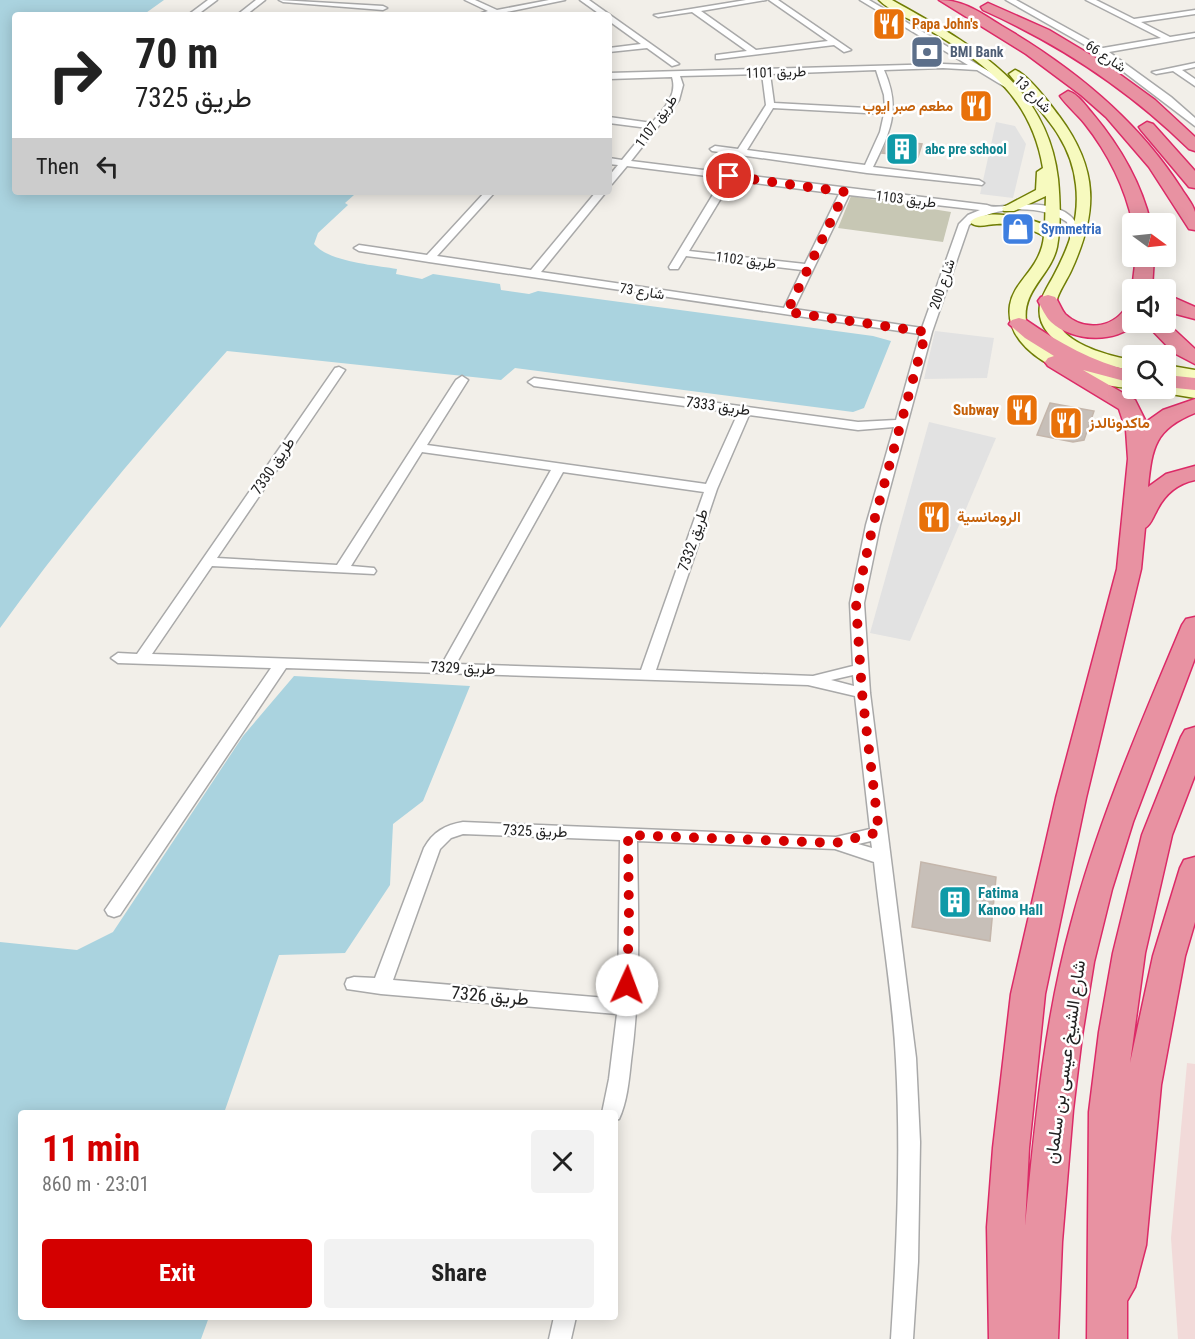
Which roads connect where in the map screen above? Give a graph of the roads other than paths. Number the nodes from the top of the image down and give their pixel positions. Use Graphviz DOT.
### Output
graph roads {
  1 [pos="213,0"];
  2 [pos="261,0"];
  3 [pos="283,0"];
  4 [pos="469,0"];
  5 [pos="561,0"];
  6 [pos="584,0"];
  7 [pos="762,0"];
  8 [pos="773,0"];
  9 [pos="864,0"];
  10 [pos="884,0"];
  11 [pos="899,0"];
  12 [pos="1010,0"];
  13 [pos="1092,0"];
  14 [pos="950,2"];
  15 [pos="976,2"];
  16 [pos="323,3"];
  17 [pos="316,9"];
  18 [pos="694,10"];
  19 [pos="494,11"];
  20 [pos="196,12"];
  21 [pos="245,12"];
  22 [pos="379,12"];
  23 [pos="490,12"];
  24 [pos="601,12"];
  25 [pos="1195,12"];
  26 [pos="658,15"];
  27 [pos="612,20"];
  28 [pos="1134,21"];
  29 [pos="1195,35"];
  30 [pos="1168,39"];
  31 [pos="835,42"];
  32 [pos="649,45"];
  33 [pos="793,47"];
  34 [pos="612,50"];
  35 [pos="847,50"];
  36 [pos="1102,51"];
  37 [pos="754,52"];
  38 [pos="801,55"];
  39 [pos="719,57"];
  40 [pos="960,57"];
  41 [pos="809,62"];
  42 [pos="675,64"];
  43 [pos="1195,65"];
  44 [pos="943,66"];
  45 [pos="879,68"];
  46 [pos="978,68"];
  47 [pos="1174,69"];
  48 [pos="817,70"];
  49 [pos="1156,72"];
  50 [pos="766,73"];
  51 [pos="612,76"];
  52 [pos="676,76"];
  53 [pos="1195,83"];
  54 [pos="1008,86"];
  55 [pos="1122,103"];
  56 [pos="770,105"];
  57 [pos="890,112"];
  58 [pos="1138,118"];
  59 [pos="612,120"];
  60 [pos="1195,123"];
  61 [pos="655,126"];
  62 [pos="1043,137"];
  63 [pos="1195,146"];
  64 [pos="715,149"];
  65 [pos="742,152"];
  66 [pos="612,161"];
  67 [pos="624,163"];
  68 [pos="867,170"];
  69 [pos="793,172"];
  70 [pos="729,176"];
  71 [pos="612,178"];
  72 [pos="979,183"];
  73 [pos="1195,183"];
  74 [pos="845,192"];
  75 [pos="487,195"];
  76 [pos="599,195"];
  77 [pos="1082,204"];
  78 [pos="1009,208"];
  79 [pos="1139,213"];
  80 [pos="1054,219"];
  81 [pos="977,222"];
  82 [pos="1195,225"];
  83 [pos="959,236"];
  84 [pos="1076,243"];
  85 [pos="359,248"];
  86 [pos="683,253"];
  87 [pos="429,259"];
  88 [pos="674,267"];
  89 [pos="808,268"];
  90 [pos="534,274"];
  91 [pos="1048,301"];
  92 [pos="1176,306"];
  93 [pos="787,312"];
  94 [pos="1195,313"];
  95 [pos="1019,324"];
  96 [pos="1122,326"];
  97 [pos="926,332"];
  98 [pos="1165,333"];
  99 [pos="1195,358"];
  100 [pos="1055,362"];
  101 [pos="1122,363"];
  102 [pos="339,370"];
  103 [pos="1176,372"];
  104 [pos="1122,375"];
  105 [pos="1195,375"];
  106 [pos="462,380"];
  107 [pos="534,382"];
  108 [pos="1122,382"];
  109 [pos="1176,382"];
  110 [pos="1195,384"];
  111 [pos="1176,390"];
  112 [pos="1195,393"];
  113 [pos="1195,406"];
  114 [pos="746,410"];
  115 [pos="900,430"];
  116 [pos="420,448"];
  117 [pos="1139,461"];
  118 [pos="559,468"];
  119 [pos="1195,473"];
  120 [pos="711,489"];
  121 [pos="1134,534"];
  122 [pos="208,562"];
  123 [pos="341,570"];
  124 [pos="369,571"];
  125 [pos="1195,625"];
  126 [pos="118,658"];
  127 [pos="142,658"];
  128 [pos="282,663"];
  129 [pos="447,667"];
  130 [pos="860,669"];
  131 [pos="647,674"];
  132 [pos="808,680"];
  133 [pos="862,693"];
  134 [pos="1195,737"];
  135 [pos="879,832"];
  136 [pos="628,835"];
  137 [pos="836,843"];
  138 [pos="882,858"];
  139 [pos="1195,868"];
  140 [pos="114,910"];
  141 [pos="354,984"];
  142 [pos="381,987"];
  143 [pos="626,1007"];
  144 [pos="613,1110"];
  145 [pos="564,1320"];
  146 [pos="1106,1328"];
  147 [pos="560,1339"];
  148 [pos="902,1339"];
  149 [pos="1009,1339"];
  150 [pos="1038,1339"];
  1 -- 20 [label="street"];
  2 -- 21 [label="street"];
  3 -- 16 [label="street"];
  4 -- 19 [label="street"];
  5 -- 19 [label="street"];
  6 -- 24 [label="street"];
  7 -- 18 [label="street"];
  8 -- 31 [label="street"];
  9 -- 40 [label="street"];
  10 -- 54 [label="street, شارع 13"];
  11 -- 77 [label="street, شارع 13"];
  12 -- 36 [label="street, شارع 66"];
  13 -- 28 [label="street"];
  14 -- 79 [label="highway"];
  14 -- 82 [label="highway"];
  15 -- 55 [label="highway"];
  15 -- 63 [label="highway"];
  16 -- 17 [label="street"];
  16 -- 22 [label="street"];
  18 -- 26 [label="street"];
  18 -- 37 [label="street"];
  19 -- 23 [label="street"];
  25 -- 28 [label="street"];
  27 -- 32 [label="street"];
  28 -- 30 [label="street"];
  29 -- 30 [label="street"];
  30 -- 36 [label="street"];
  31 -- 33 [label="street"];
  31 -- 35 [label="street"];
  32 -- 34 [label="street"];
  32 -- 42 [label="street"];
  33 -- 37 [label="street"];
  33 -- 38 [label="street"];
  36 -- 60 [label="street, شارع 66"];
  37 -- 39 [label="street"];
  40 -- 44 [label="street, طريق 1101"];
  40 -- 46 [label="street"];
  41 -- 48 [label="street"];
  43 -- 47 [label="street"];
  44 -- 45 [label="street, طريق 1101"];
  44 -- 46 [label="street, طريق 1101"];
  45 -- 48 [label="street, طريق 1101"];
  45 -- 57 [label="street"];
  46 -- 54 [label="street"];
  47 -- 49 [label="street"];
  47 -- 53 [label="street"];
  48 -- 50 [label="street, طريق 1101"];
  50 -- 52 [label="street, طريق 1101"];
  50 -- 56 [label="street"];
  51 -- 52 [label="street, طريق 1101"];
  52 -- 61 [label="street, طريق 1107"];
  54 -- 62 [label="street, شارع 13"];
  56 -- 57 [label="street"];
  56 -- 65 [label="street"];
  57 -- 68 [label="street"];
  58 -- 73 [label="highway"];
  59 -- 61 [label="street"];
  61 -- 67 [label="street, طريق 1107"];
  62 -- 78 [label="street"];
  62 -- 80 [label="street, شارع 13"];
  64 -- 65 [label="street"];
  65 -- 69 [label="street"];
  66 -- 67 [label="street, طريق 1103"];
  67 -- 70 [label="street, طريق 1103"];
  67 -- 71 [label="street"];
  68 -- 69 [label="street"];
  68 -- 72 [label="street"];
  69 -- 70 [label="street, طريق 1103"];
  69 -- 74 [label="street, طريق 1103"];
  70 -- 86 [label="street"];
  74 -- 78 [label="street, طريق 1103"];
  74 -- 89 [label="street"];
  75 -- 87 [label="street"];
  76 -- 90 [label="street"];
  77 -- 80 [label="street"];
  77 -- 84 [label="street, شارع 13"];
  78 -- 80 [label="street, شارع 200"];
  78 -- 83 [label="street, شارع 200"];
  80 -- 81 [label="street"];
  80 -- 84 [label="street"];
  80 -- 95 [label="street"];
  81 -- 83 [label="street"];
  83 -- 97 [label="street, شارع 200"];
  84 -- 91 [label="street"];
  85 -- 87 [label="street, شارع 73"];
  86 -- 88 [label="street"];
  86 -- 89 [label="street, طريق 1102"];
  87 -- 90 [label="street, شارع 73"];
  89 -- 93 [label="street"];
  90 -- 93 [label="street, شارع 73"];
  91 -- 96 [label="highway"];
  91 -- 101 [label="street"];
  92 -- 94 [label="highway"];
  93 -- 97 [label="street, شارع 73"];
  95 -- 100 [label="street"];
  95 -- 104 [label="highway"];
  97 -- 115 [label="street, شارع 200"];
  98 -- 99 [label="highway"];
  100 -- 108 [label="street"];
  100 -- 117 [label="highway"];
  102 -- 122 [label="street, طريق 7330"];
  103 -- 105 [label="street"];
  106 -- 116 [label="street"];
  107 -- 114 [label="street, طريق 7333"];
  109 -- 110 [label="highway"];
  111 -- 112 [label="street"];
  113 -- 117 [label="highway"];
  114 -- 115 [label="street, طريق 7333"];
  114 -- 120 [label="street, طريق 7332"];
  115 -- 130 [label="street, شارع 200"];
  116 -- 118 [label="street"];
  116 -- 123 [label="street"];
  117 -- 121 [label="highway"];
  118 -- 120 [label="street"];
  118 -- 129 [label="street"];
  119 -- 121 [label="highway"];
  120 -- 131 [label="street, طريق 7332"];
  121 -- 149 [label="highway"];
  122 -- 123 [label="street"];
  122 -- 127 [label="street, طريق 7330"];
  123 -- 124 [label="street"];
  125 -- 150 [label="highway, شارع الشيخ عيسى بن سلمان"];
  126 -- 127 [label="street, طريق 7329"];
  127 -- 128 [label="street, طريق 7329"];
  128 -- 129 [label="street, طريق 7329"];
  128 -- 140 [label="street"];
  129 -- 131 [label="street, طريق 7329"];
  130 -- 132 [label="street, طريق 7329"];
  130 -- 133 [label="street, شارع 200"];
  131 -- 132 [label="street, طريق 7329"];
  132 -- 133 [label="street, طريق 7329"];
  133 -- 135 [label="street, شارع 200"];
  134 -- 146 [label="highway"];
  135 -- 137 [label="street, طريق 7325"];
  135 -- 138 [label="street, شارع 200"];
  136 -- 137 [label="street, طريق 7325"];
  136 -- 142 [label="street, طريق 7325"];
  136 -- 143 [label="street"];
  137 -- 138 [label="street, طريق 7325"];
  138 -- 148 [label="street, شارع 200"];
  139 -- 146 [label="highway"];
  141 -- 142 [label="street, طريق 7326"];
  142 -- 143 [label="street, طريق 7326"];
  143 -- 144 [label="street"];
  145 -- 147 [label="street"];
}
